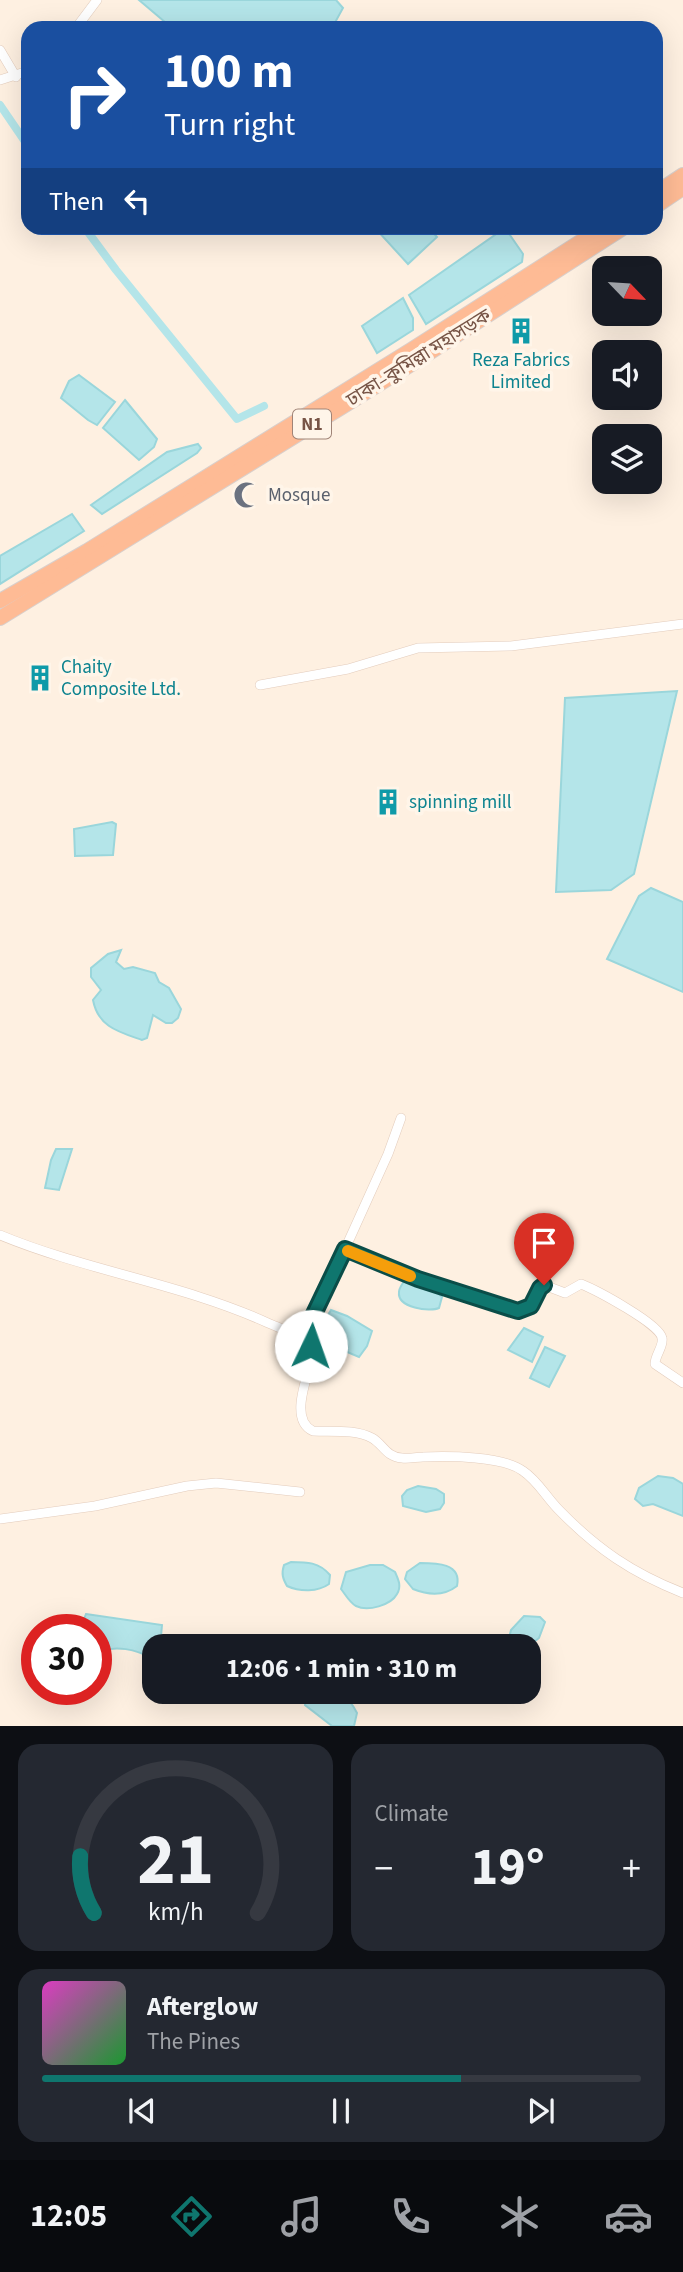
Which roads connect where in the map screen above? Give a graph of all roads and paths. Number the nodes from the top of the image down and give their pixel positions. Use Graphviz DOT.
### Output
graph roads {
  1 [pos="97,0"];
  2 [pos="81,21"];
  3 [pos="0,50"];
  4 [pos="21,74"];
  5 [pos="16,77"];
  6 [pos="0,80"];
  7 [pos="683,175"];
  8 [pos="663,188"];
  9 [pos="683,188"];
  10 [pos="663,201"];
  11 [pos="591,235"];
  12 [pos="612,235"];
  13 [pos="0,601"];
  14 [pos="0,618"];
  15 [pos="683,624"];
  16 [pos="260,685"];
  17 [pos="401,1118"];
  18 [pos="0,1235"];
  19 [pos="345,1249"];
  20 [pos="302,1339"];
  21 [pos="683,1383"];
  22 [pos="300,1492"];
  23 [pos="0,1519"];
  24 [pos="683,1593"];
  1 -- 2 [label="street"];
  3 -- 5 [label="street"];
  4 -- 5 [label="street"];
  5 -- 6 [label="street"];
  7 -- 8 [label="highway"];
  9 -- 10 [label="highway"];
  11 -- 13 [label="highway, ঢাকা–কুমিল্লা মহাসড়ক / N1"];
  12 -- 14 [label="highway, ঢাকা–কুমিল্লা মহাসড়ক / N1"];
  15 -- 16 [label="street"];
  17 -- 19 [label="street"];
  18 -- 20 [label="street"];
  19 -- 20 [label="street"];
  19 -- 21 [label="street"];
  20 -- 24 [label="street"];
  22 -- 23 [label="street"];
}
